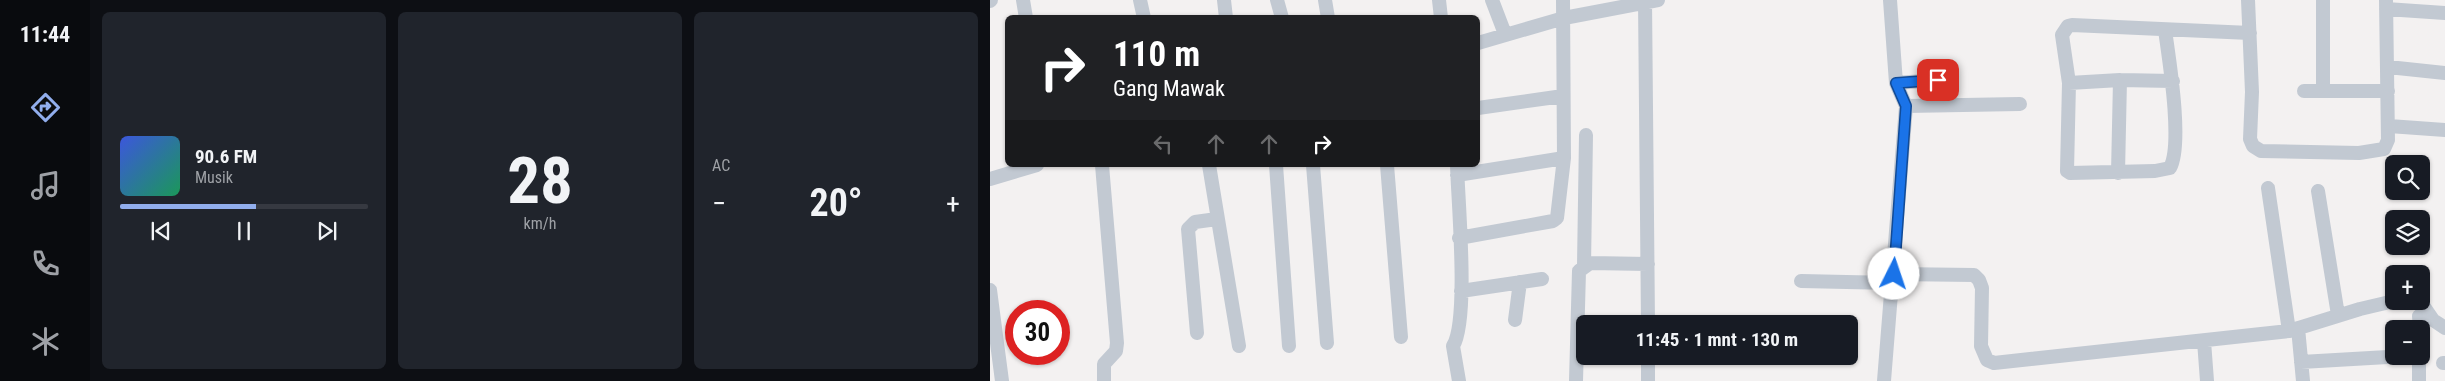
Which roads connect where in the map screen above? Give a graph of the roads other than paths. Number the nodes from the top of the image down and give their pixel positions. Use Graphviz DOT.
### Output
graph roads {
  1 [pos="1022,0"];
  2 [pos="1140,0"];
  3 [pos="1224,0"];
  4 [pos="1278,0"];
  5 [pos="1325,0"];
  6 [pos="1439,0"];
  7 [pos="1492,0"];
  8 [pos="1563,0"];
  9 [pos="1890,0"];
  10 [pos="2248,0"];
  11 [pos="2323,0"];
  12 [pos="1650,1"];
  13 [pos="2386,4"];
  14 [pos="2445,13"];
  15 [pos="1025,15"];
  16 [pos="1143,15"];
  17 [pos="1226,15"];
  18 [pos="1281,15"];
  19 [pos="1328,15"];
  20 [pos="1441,15"];
  21 [pos="1564,18"];
  22 [pos="2165,30"];
  23 [pos="2250,33"];
  24 [pos="1505,34"];
  25 [pos="1480,42"];
  26 [pos="2388,67"];
  27 [pos="2445,73"];
  28 [pos="1938,80"];
  29 [pos="2120,80"];
  30 [pos="2173,81"];
  31 [pos="1896,83"];
  32 [pos="2069,83"];
  33 [pos="2304,91"];
  34 [pos="2323,91"];
  35 [pos="2388,91"];
  36 [pos="1563,96"];
  37 [pos="2020,104"];
  38 [pos="1906,106"];
  39 [pos="1480,108"];
  40 [pos="2389,126"];
  41 [pos="2445,130"];
  42 [pos="1586,135"];
  43 [pos="1564,158"];
  44 [pos="1030,167"];
  45 [pos="1102,167"];
  46 [pos="1209,167"];
  47 [pos="1276,167"];
  48 [pos="1313,167"];
  49 [pos="1387,167"];
  50 [pos="1457,170"];
  51 [pos="2118,172"];
  52 [pos="990,179"];
  53 [pos="2268,188"];
  54 [pos="2318,191"];
  55 [pos="1217,219"];
  56 [pos="1459,238"];
  57 [pos="1648,264"];
  58 [pos="1584,266"];
  59 [pos="1542,279"];
  60 [pos="1893,279"];
  61 [pos="1801,281"];
  62 [pos="1520,282"];
  63 [pos="990,290"];
  64 [pos="1462,291"];
  65 [pos="2385,303"];
  66 [pos="2426,310"];
  67 [pos="1648,315"];
  68 [pos="2338,315"];
  69 [pos="1515,320"];
  70 [pos="2445,328"];
  71 [pos="2294,330"];
  72 [pos="1197,333"];
  73 [pos="1401,337"];
  74 [pos="2204,341"];
  75 [pos="1327,343"];
  76 [pos="1239,346"];
  77 [pos="1289,346"];
  78 [pos="2385,357"];
  79 [pos="2302,362"];
  80 [pos="1648,365"];
  81 [pos="2419,365"];
  82 [pos="1002,381"];
  83 [pos="1104,381"];
  84 [pos="1460,381"];
  85 [pos="1576,381"];
  86 [pos="1648,381"];
  87 [pos="1884,381"];
  88 [pos="2207,381"];
  89 [pos="2303,381"];
  90 [pos="2420,381"];
  1 -- 15 [label="street"];
  2 -- 16 [label="street"];
  3 -- 17 [label="street"];
  4 -- 18 [label="street"];
  5 -- 19 [label="street"];
  6 -- 20 [label="street"];
  7 -- 24 [label="street"];
  8 -- 21 [label="street"];
  9 -- 31 [label="street"];
  10 -- 23 [label="street"];
  11 -- 34 [label="street"];
  12 -- 21 [label="street"];
  12 -- 57 [label="street"];
  13 -- 14 [label="street"];
  13 -- 26 [label="street"];
  21 -- 24 [label="street"];
  21 -- 36 [label="street"];
  22 -- 23 [label="street"];
  22 -- 30 [label="street"];
  22 -- 32 [label="street"];
  23 -- 40 [label="street"];
  24 -- 25 [label="street"];
  26 -- 27 [label="street"];
  26 -- 35 [label="street"];
  28 -- 31 [label="street"];
  29 -- 30 [label="street"];
  29 -- 32 [label="street"];
  29 -- 51 [label="street"];
  30 -- 51 [label="street"];
  31 -- 38 [label="street"];
  32 -- 51 [label="street"];
  33 -- 34 [label="street"];
  34 -- 35 [label="street"];
  35 -- 40 [label="street"];
  36 -- 39 [label="street"];
  36 -- 43 [label="street"];
  37 -- 38 [label="street"];
  38 -- 60 [label="street"];
  40 -- 41 [label="street"];
  42 -- 58 [label="street"];
  43 -- 50 [label="street"];
  43 -- 56 [label="street"];
  44 -- 52 [label="street"];
  45 -- 83 [label="street"];
  46 -- 55 [label="street"];
  47 -- 77 [label="street"];
  48 -- 75 [label="street"];
  49 -- 73 [label="street"];
  50 -- 56 [label="street"];
  53 -- 71 [label="street"];
  54 -- 68 [label="street"];
  55 -- 72 [label="street"];
  55 -- 76 [label="street"];
  56 -- 64 [label="street"];
  57 -- 58 [label="street"];
  57 -- 67 [label="street"];
  58 -- 85 [label="street"];
  59 -- 62 [label="street"];
  60 -- 61 [label="street"];
  60 -- 74 [label="street"];
  60 -- 87 [label="street"];
  62 -- 64 [label="street"];
  62 -- 69 [label="street"];
  63 -- 82 [label="street"];
  64 -- 84 [label="street"];
  65 -- 68 [label="street"];
  66 -- 70 [label="street"];
  68 -- 71 [label="street"];
  71 -- 74 [label="street"];
  71 -- 79 [label="street"];
  74 -- 88 [label="street"];
  78 -- 79 [label="street"];
  79 -- 89 [label="street"];
  80 -- 86 [label="street"];
  81 -- 90 [label="street"];
}
